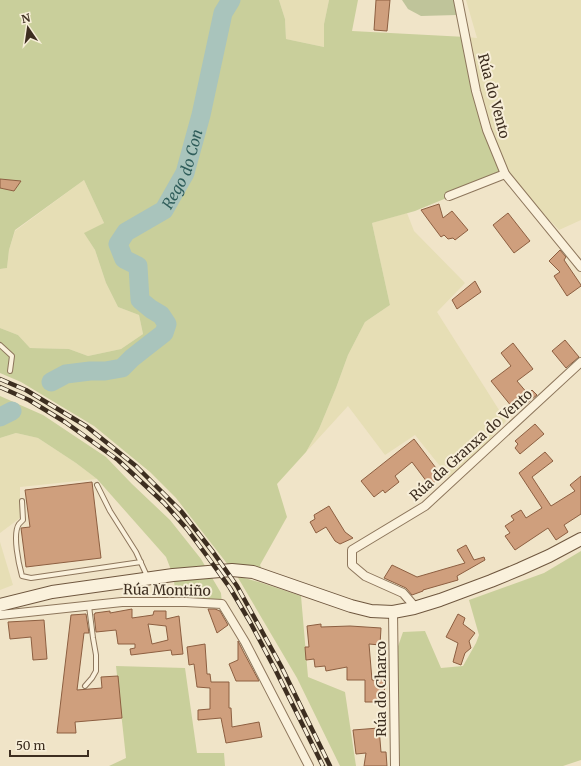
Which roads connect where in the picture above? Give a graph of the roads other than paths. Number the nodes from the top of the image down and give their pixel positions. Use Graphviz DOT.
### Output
graph roads {
  1 [pos="458,0"];
  2 [pos="505,174"];
  3 [pos="449,196"];
  4 [pos="581,267"];
  5 [pos="0,345"];
  6 [pos="581,362"];
  7 [pos="10,371"];
  8 [pos="97,485"];
  9 [pos="22,501"];
  10 [pos="581,539"];
  11 [pos="141,562"];
  12 [pos="148,578"];
  13 [pos="0,605"];
  14 [pos="89,605"];
  15 [pos="416,608"];
  16 [pos="393,612"];
  17 [pos="0,615"];
  18 [pos="85,686"];
  19 [pos="309,766"];
  20 [pos="394,766"];
  1 -- 2 [label="street, Rúa do Vento"];
  2 -- 3 [label="street"];
  2 -- 4 [label="street, Rúa do Vento"];
  5 -- 7 [label="lane"];
  6 -- 15 [label="street, Rúa da Granxa do Vento"];
  8 -- 11 [label="lane"];
  9 -- 11 [label="lane"];
  10 -- 15 [label="main road"];
  11 -- 12 [label="lane"];
  12 -- 13 [label="main road"];
  12 -- 16 [label="main road"];
  14 -- 17 [label="street, Rúa Montiño"];
  14 -- 18 [label="lane"];
  14 -- 19 [label="street, Rúa Montiño"];
  15 -- 16 [label="main road"];
  16 -- 20 [label="street, Rúa do Charco"];
}
